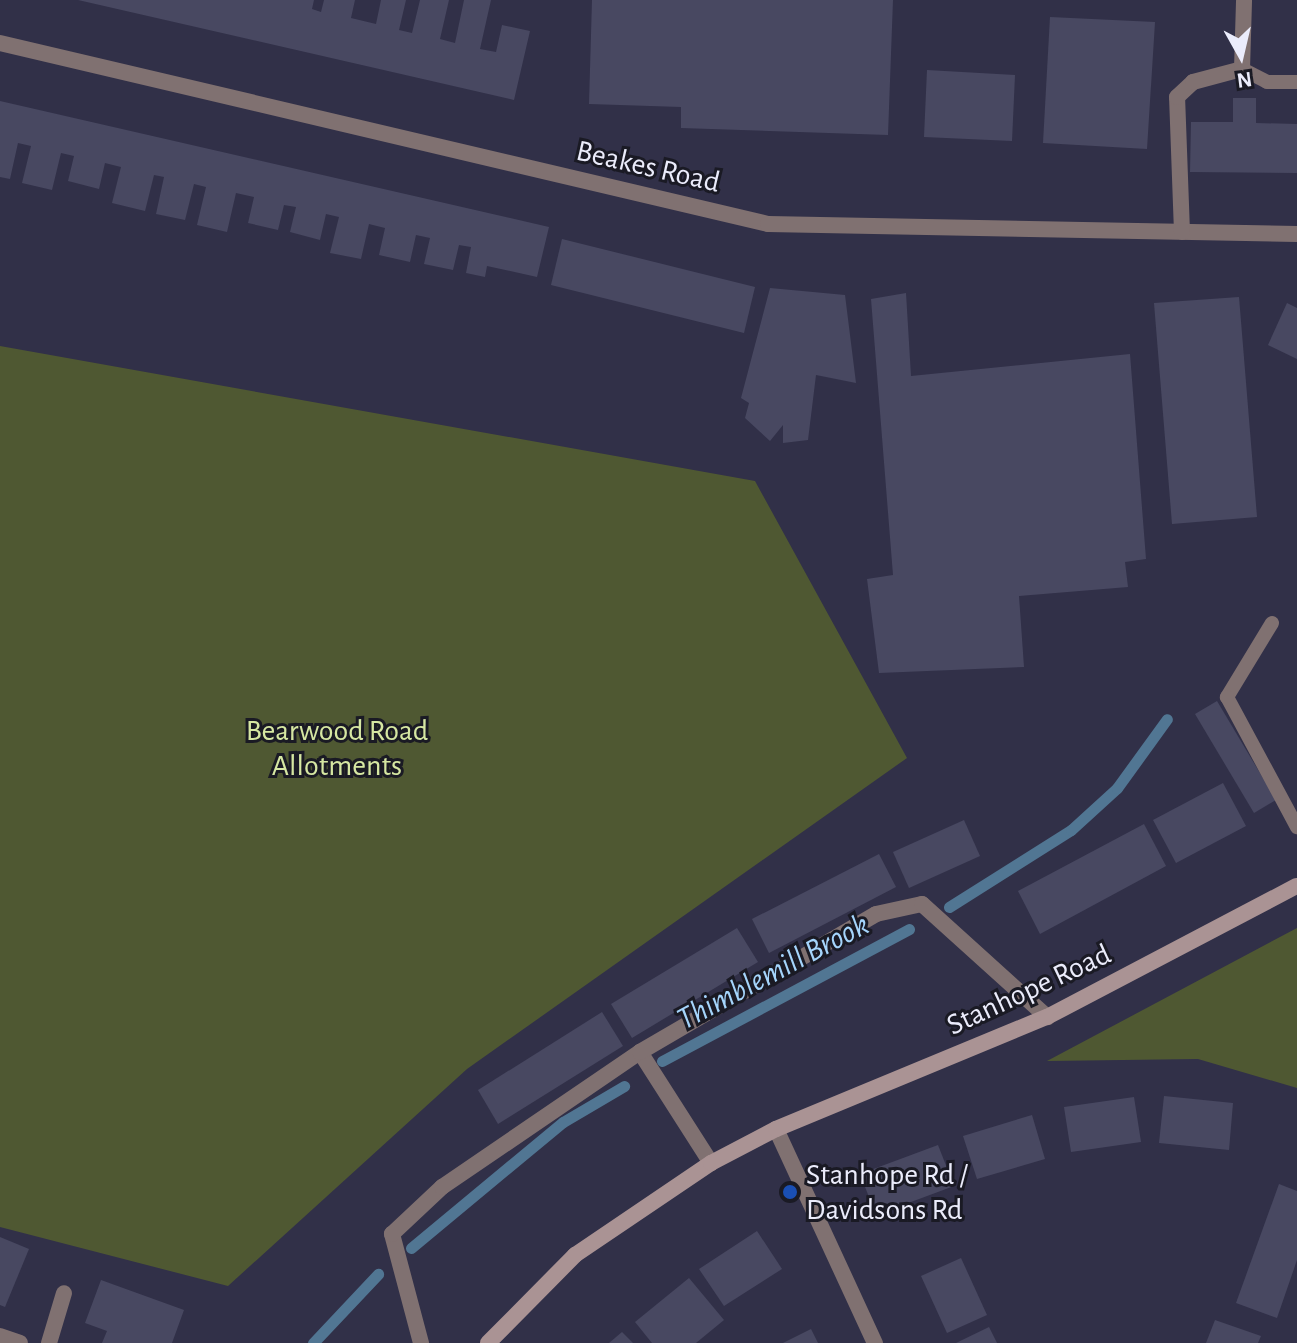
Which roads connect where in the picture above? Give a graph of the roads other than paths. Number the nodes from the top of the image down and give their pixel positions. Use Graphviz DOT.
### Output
graph roads {
  1 [pos="1244,0"];
  2 [pos="0,43"];
  3 [pos="1242,69"];
  4 [pos="1297,82"];
  5 [pos="1182,232"];
  6 [pos="1297,234"];
  7 [pos="1272,623"];
  8 [pos="1297,827"];
  9 [pos="1297,886"];
  10 [pos="1047,1017"];
  11 [pos="640,1052"];
  12 [pos="776,1129"];
  13 [pos="711,1163"];
  14 [pos="64,1293"];
  15 [pos="0,1336"];
  16 [pos="20,1343"];
  17 [pos="49,1343"];
  18 [pos="421,1343"];
  19 [pos="488,1343"];
  20 [pos="875,1343"];
  1 -- 3 [label="street"];
  2 -- 5 [label="street, Beakes Road"];
  3 -- 4 [label="lane"];
  3 -- 5 [label="street"];
  5 -- 6 [label="street, Beakes Road"];
  7 -- 8 [label="lane"];
  9 -- 10 [label="street, Stanhope Road"];
  10 -- 11 [label="street"];
  10 -- 12 [label="street, Stanhope Road"];
  11 -- 13 [label="street"];
  11 -- 18 [label="street"];
  12 -- 13 [label="street, Stanhope Road"];
  12 -- 20 [label="street"];
  13 -- 19 [label="street, Stanhope Road"];
  14 -- 17 [label="street"];
  15 -- 16 [label="street"];
}
